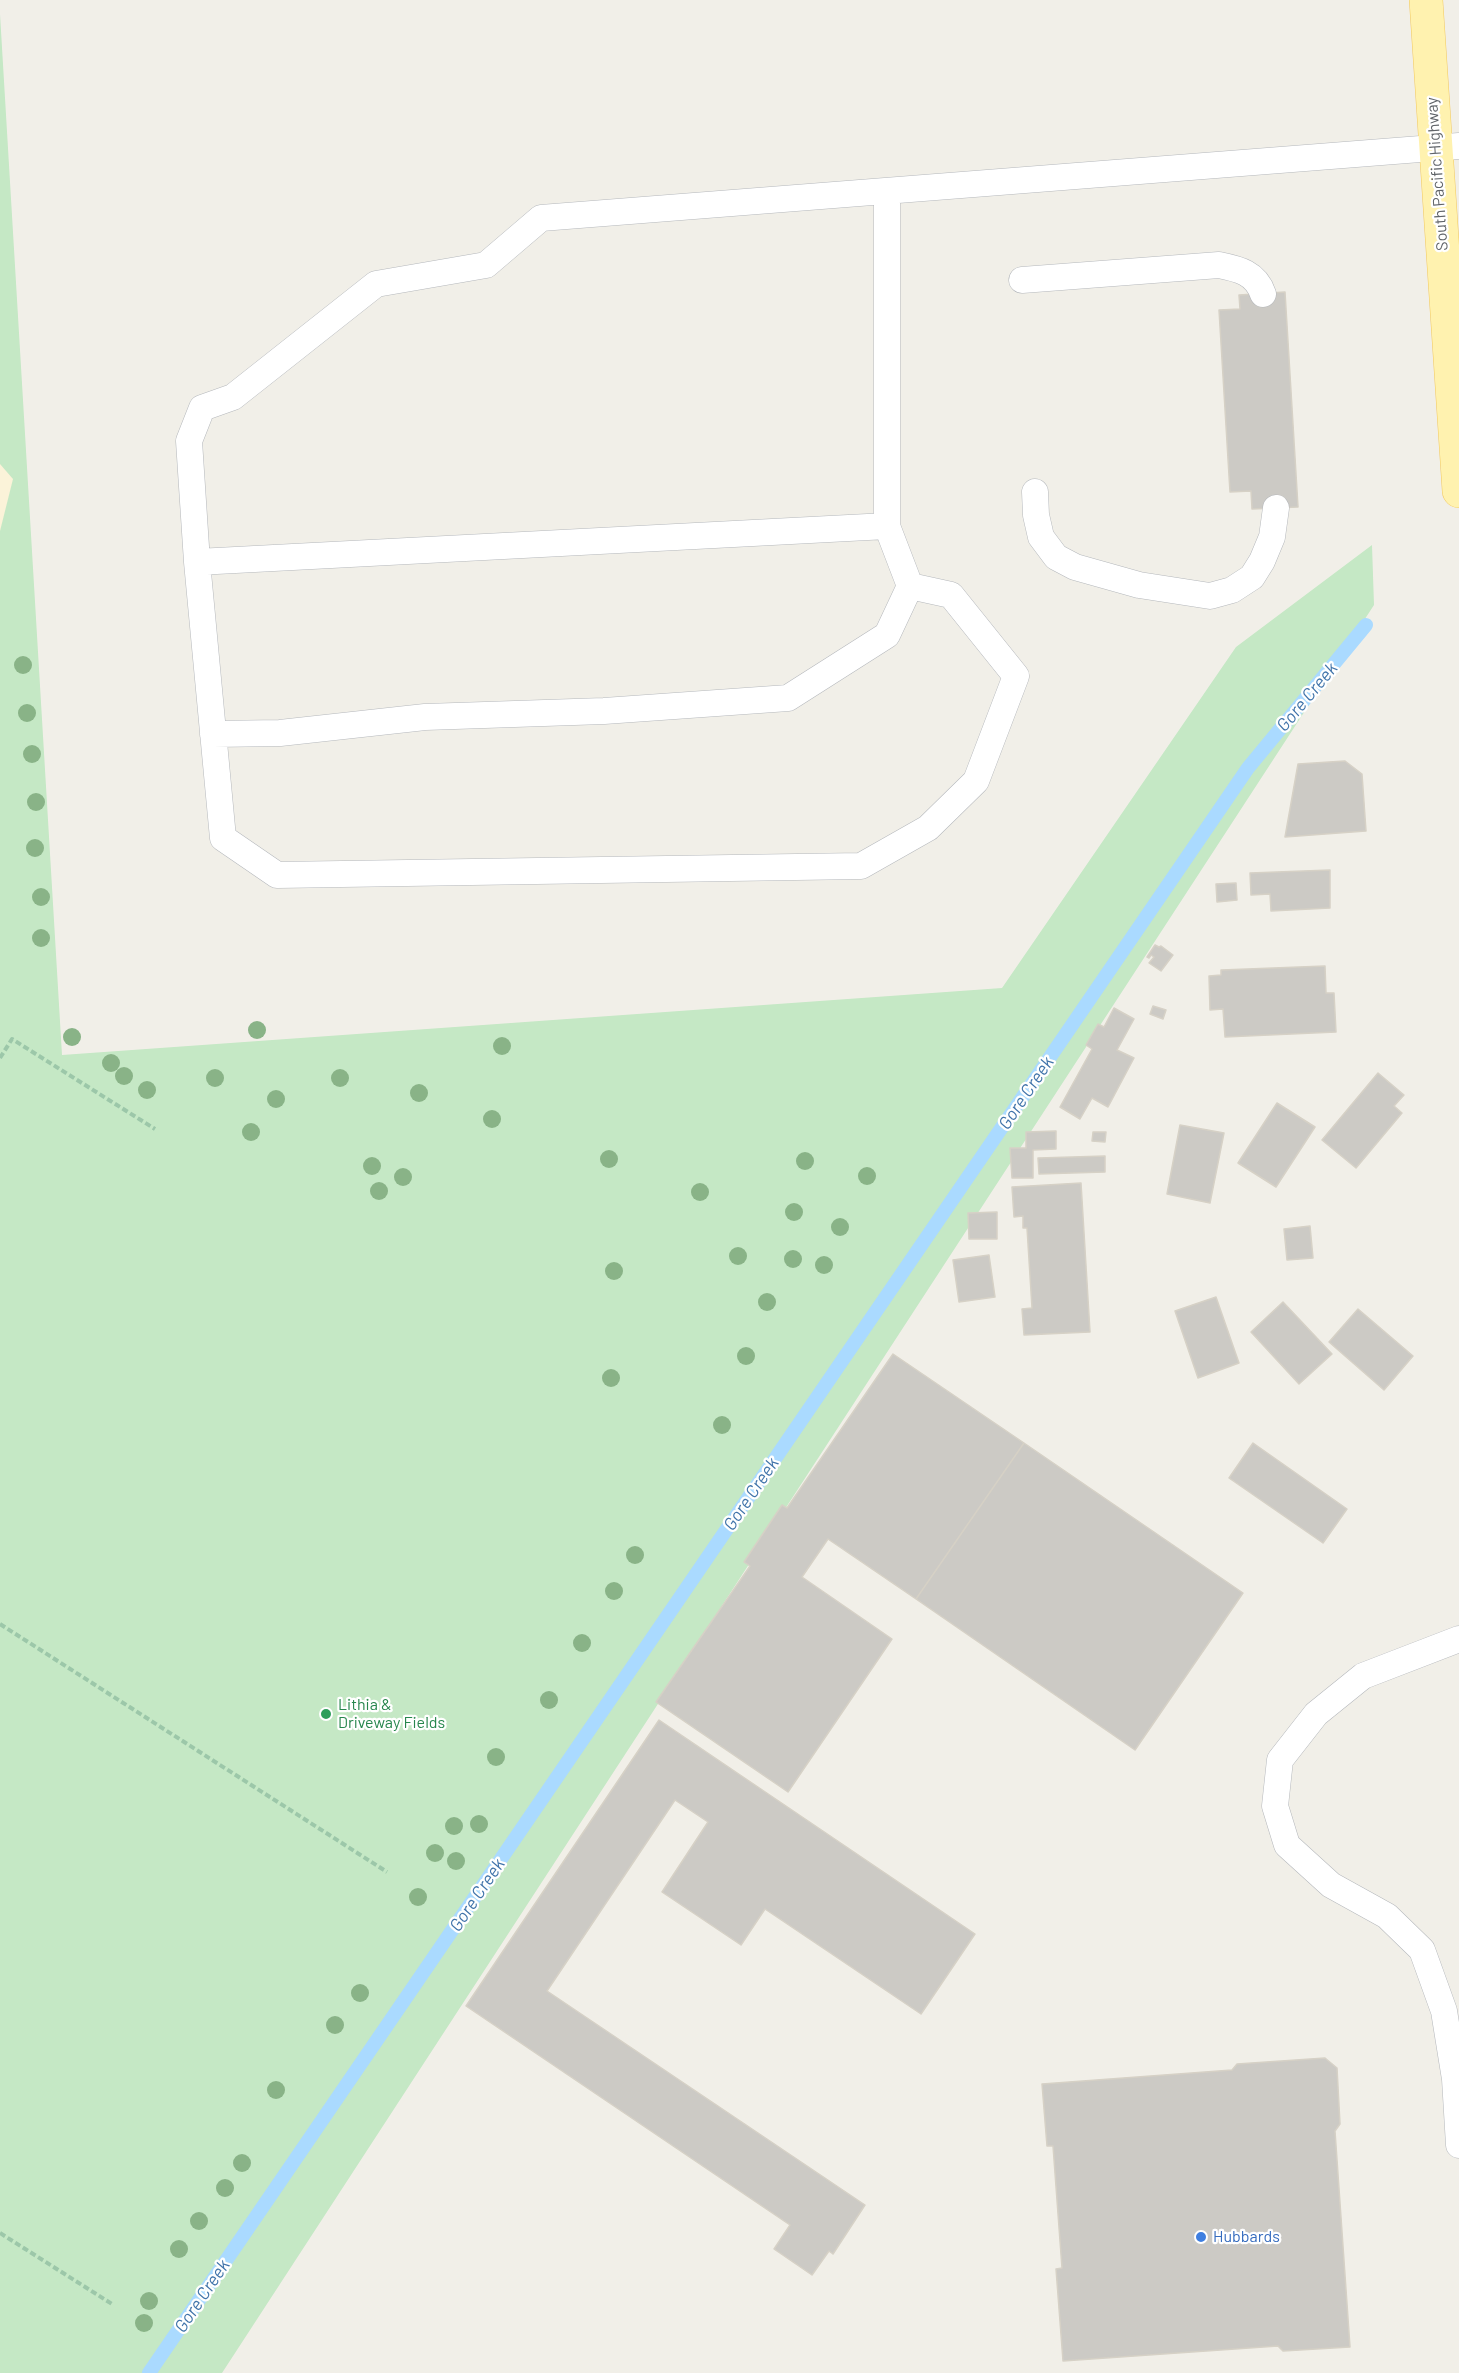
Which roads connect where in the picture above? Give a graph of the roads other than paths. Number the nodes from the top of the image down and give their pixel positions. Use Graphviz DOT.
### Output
graph roads {
  1 [pos="1426,0"];
  2 [pos="1447,147"];
  3 [pos="887,191"];
  4 [pos="1022,280"];
  5 [pos="1263,294"];
  6 [pos="1459,491"];
  7 [pos="1035,492"];
  8 [pos="1276,508"];
  9 [pos="887,526"];
  10 [pos="196,562"];
  11 [pos="910,586"];
  12 [pos="213,734"];
  13 [pos="1459,1639"];
  14 [pos="1459,2145"];
  1 -- 2 [label="main road, South Pacific Highway"];
  2 -- 3 [label="lane"];
  2 -- 6 [label="main road, South Pacific Highway"];
  3 -- 9 [label="lane"];
  3 -- 10 [label="lane"];
  4 -- 5 [label="lane"];
  7 -- 8 [label="lane"];
  9 -- 10 [label="lane"];
  9 -- 11 [label="lane"];
  10 -- 12 [label="lane"];
  11 -- 12 [label="lane"];
  11 -- 12 [label="lane"];
  13 -- 14 [label="lane"];
}
